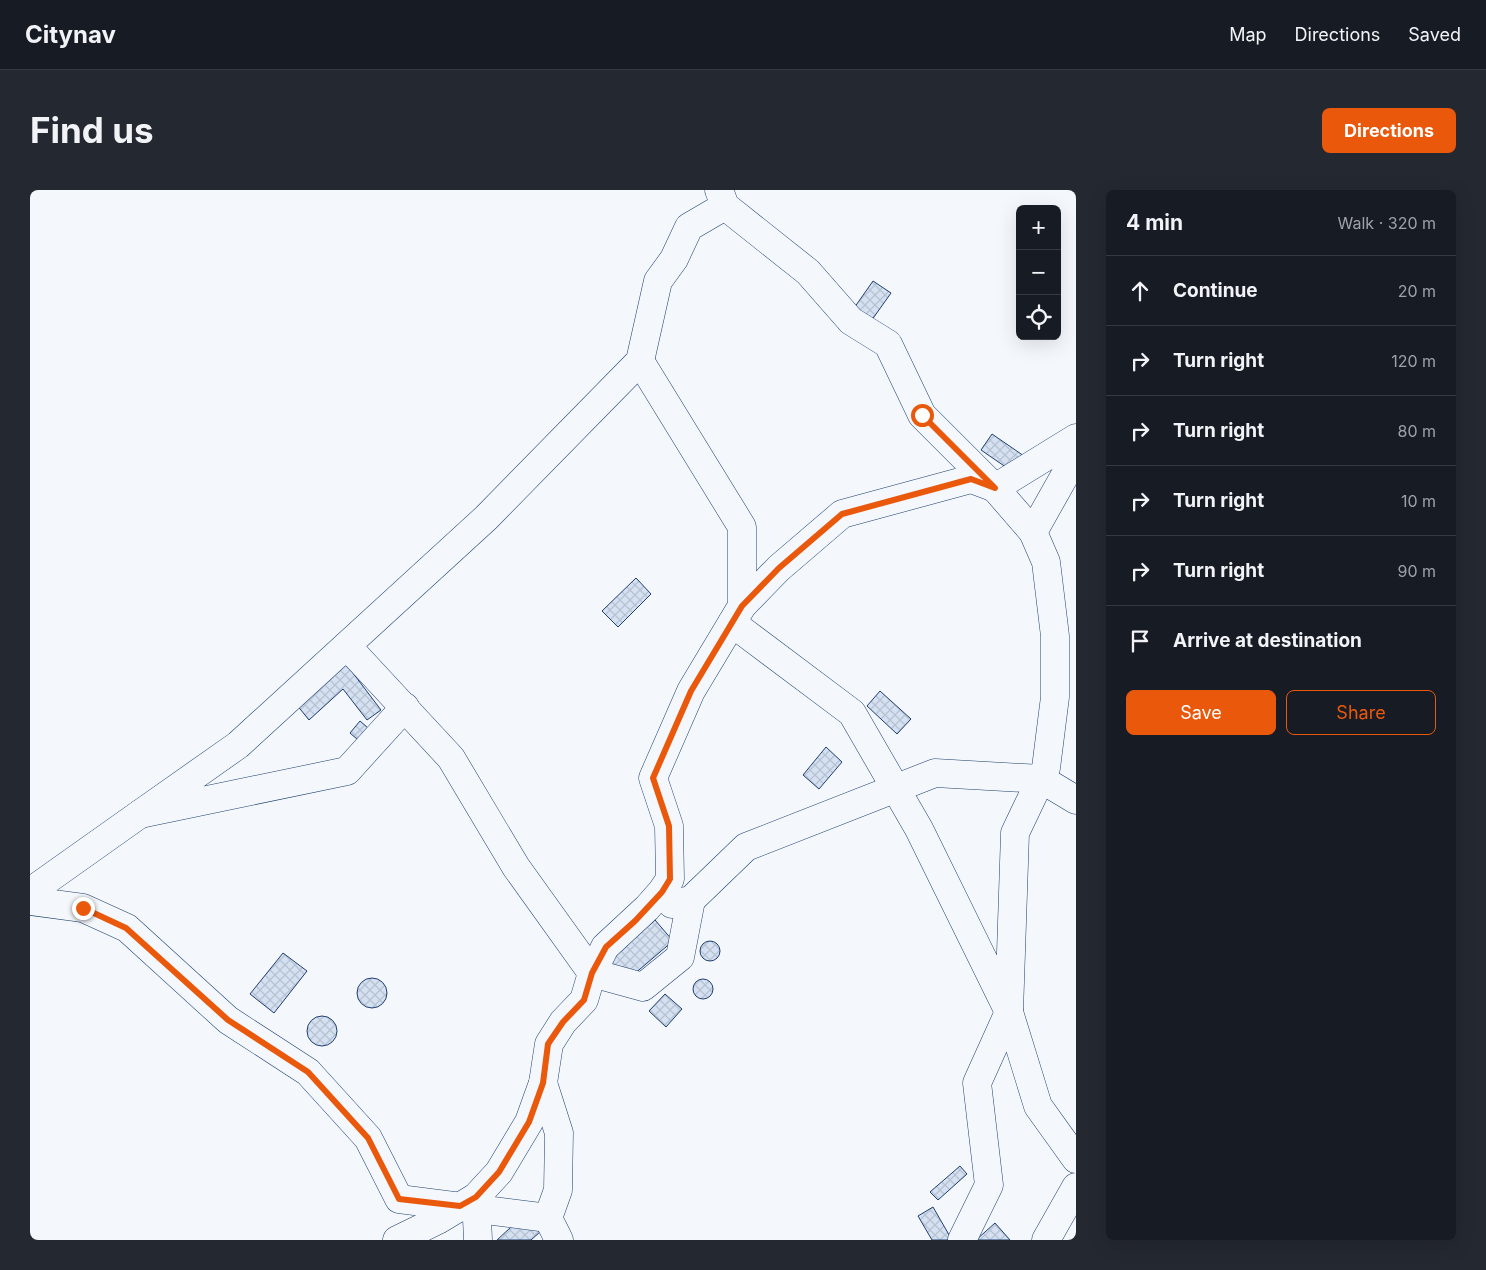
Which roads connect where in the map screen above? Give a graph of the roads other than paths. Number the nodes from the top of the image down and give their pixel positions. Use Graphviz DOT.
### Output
graph roads {
  1 [pos="722,198"];
  2 [pos="640,361"];
  3 [pos="1076,438"];
  4 [pos="1076,447"];
  5 [pos="995,488"];
  6 [pos="1033,532"];
  7 [pos="737,615"];
  8 [pos="347,646"];
  9 [pos="405,707"];
  10 [pos="1041,779"];
  11 [pos="896,789"];
  12 [pos="1076,800"];
  13 [pos="140,814"];
  14 [pos="30,892"];
  15 [pos="30,900"];
  16 [pos="691,900"];
  17 [pos="647,908"];
  18 [pos="592,973"];
  19 [pos="1009,1012"];
  20 [pos="543,1083"];
  21 [pos="1076,1159"];
  22 [pos="1076,1187"];
  23 [pos="471,1204"];
  24 [pos="553,1229"];
  25 [pos="397,1240"];
  26 [pos="478,1240"];
  27 [pos="962,1240"];
  28 [pos="1046,1240"];
  1 -- 2 [label="street"];
  1 -- 5 [label="street"];
  2 -- 7 [label="street"];
  2 -- 8 [label="street"];
  3 -- 5 [label="street"];
  4 -- 6 [label="street"];
  5 -- 6 [label="street"];
  5 -- 7 [label="street"];
  6 -- 10 [label="street"];
  7 -- 11 [label="street"];
  7 -- 17 [label="street"];
  8 -- 9 [label="street"];
  8 -- 13 [label="street"];
  9 -- 13 [label="street"];
  9 -- 18 [label="street"];
  10 -- 11 [label="street"];
  10 -- 12 [label="street"];
  10 -- 19 [label="street"];
  11 -- 16 [label="street"];
  11 -- 19 [label="street"];
  13 -- 14 [label="street"];
  15 -- 23 [label="street"];
  16 -- 17 [label="street"];
  16 -- 18 [label="street"];
  17 -- 18 [label="street"];
  18 -- 20 [label="street"];
  19 -- 21 [label="street"];
  19 -- 27 [label="street"];
  20 -- 23 [label="street"];
  20 -- 24 [label="street"];
  22 -- 28 [label="street"];
  23 -- 24 [label="street"];
  23 -- 25 [label="street"];
  23 -- 26 [label="street"];
}
